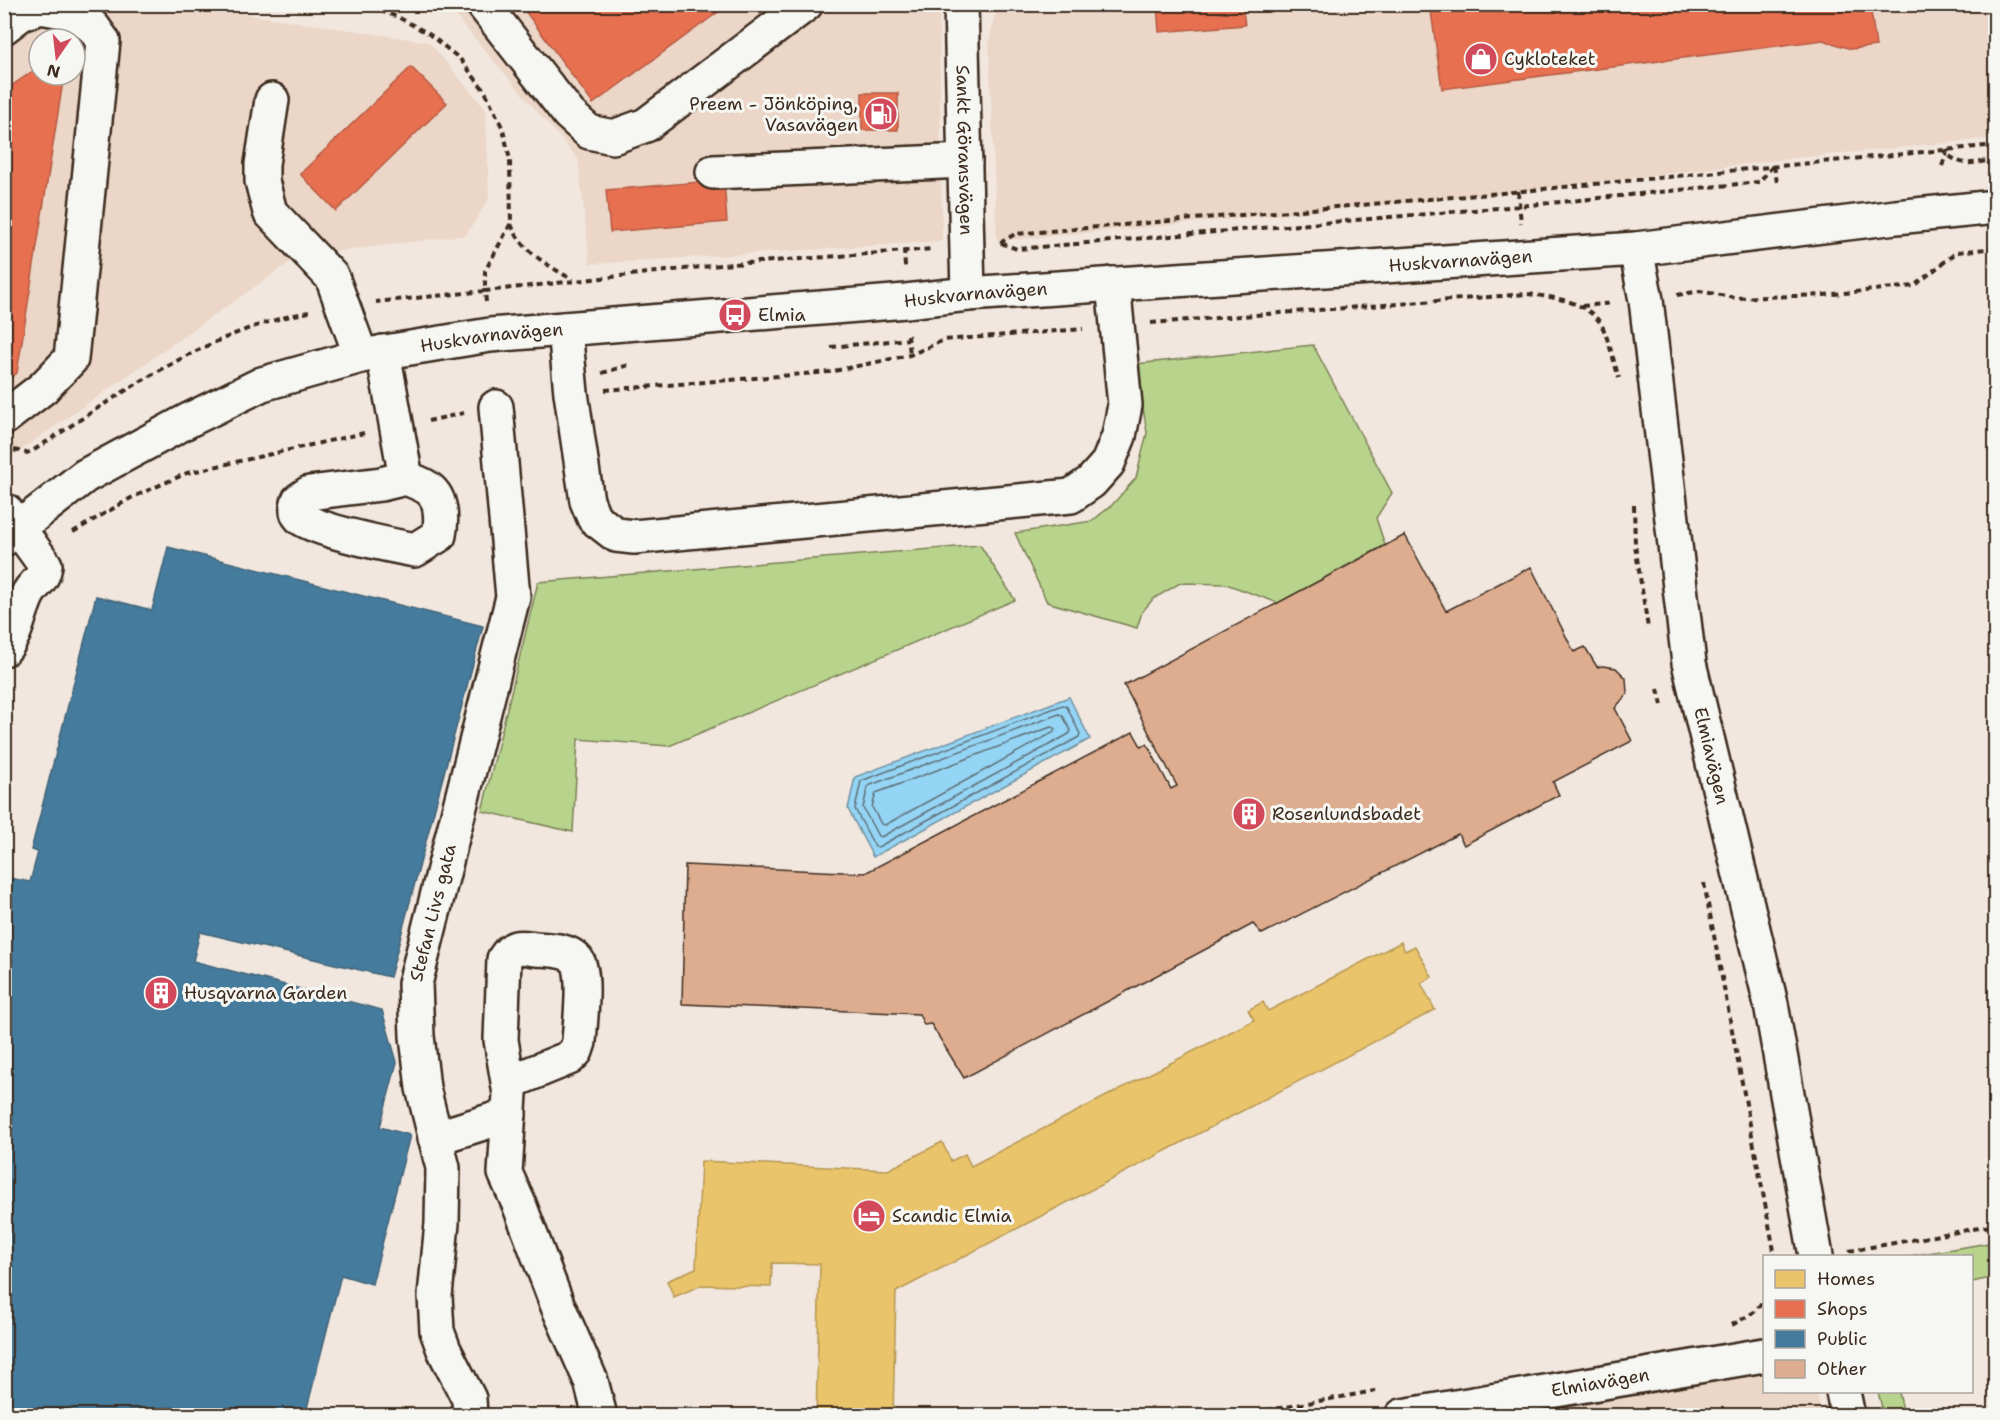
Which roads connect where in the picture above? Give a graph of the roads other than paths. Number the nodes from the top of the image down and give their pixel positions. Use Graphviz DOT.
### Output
graph roads {
  1 [pos="483,4"];
  2 [pos="806,4"];
  3 [pos="961,4"];
  4 [pos="4,27"];
  5 [pos="272,100"];
  6 [pos="965,161"];
  7 [pos="713,172"];
  8 [pos="1995,207"];
  9 [pos="1636,249"];
  10 [pos="1113,284"];
  11 [pos="968,294"];
  12 [pos="564,329"];
  13 [pos="372,354"];
  14 [pos="496,407"];
  15 [pos="6,432"];
  16 [pos="406,478"];
  17 [pos="9,526"];
  18 [pos="6,651"];
  19 [pos="508,1083"];
  20 [pos="508,1115"];
  21 [pos="435,1138"];
  22 [pos="1830,1254"];
  23 [pos="1763,1355"];
  24 [pos="1843,1393"];
  25 [pos="470,1416"];
  26 [pos="600,1416"];
  27 [pos="1402,1416"];
  28 [pos="1848,1416"];
  1 -- 2 [label="street"];
  3 -- 6 [label="street, Sankt Göransvägen"];
  4 -- 15 [label="street"];
  5 -- 13 [label="street"];
  6 -- 7 [label="street"];
  6 -- 11 [label="street, Sankt Göransvägen"];
  8 -- 9 [label="street, Huskvarnavägen"];
  9 -- 10 [label="street, Huskvarnavägen"];
  9 -- 22 [label="street, Elmiavägen"];
  10 -- 11 [label="street, Huskvarnavägen"];
  10 -- 12 [label="street"];
  11 -- 12 [label="street, Huskvarnavägen"];
  12 -- 13 [label="street, Huskvarnavägen"];
  13 -- 16 [label="street"];
  13 -- 17 [label="street, Huskvarnavägen"];
  14 -- 21 [label="street, Stefan Livs gata"];
  17 -- 18 [label="street"];
  19 -- 20 [label="street"];
  20 -- 21 [label="street"];
  20 -- 26 [label="street"];
  21 -- 25 [label="street, Stefan Livs gata"];
  23 -- 27 [label="street, Elmiavägen"];
  24 -- 28 [label="street"];
}
